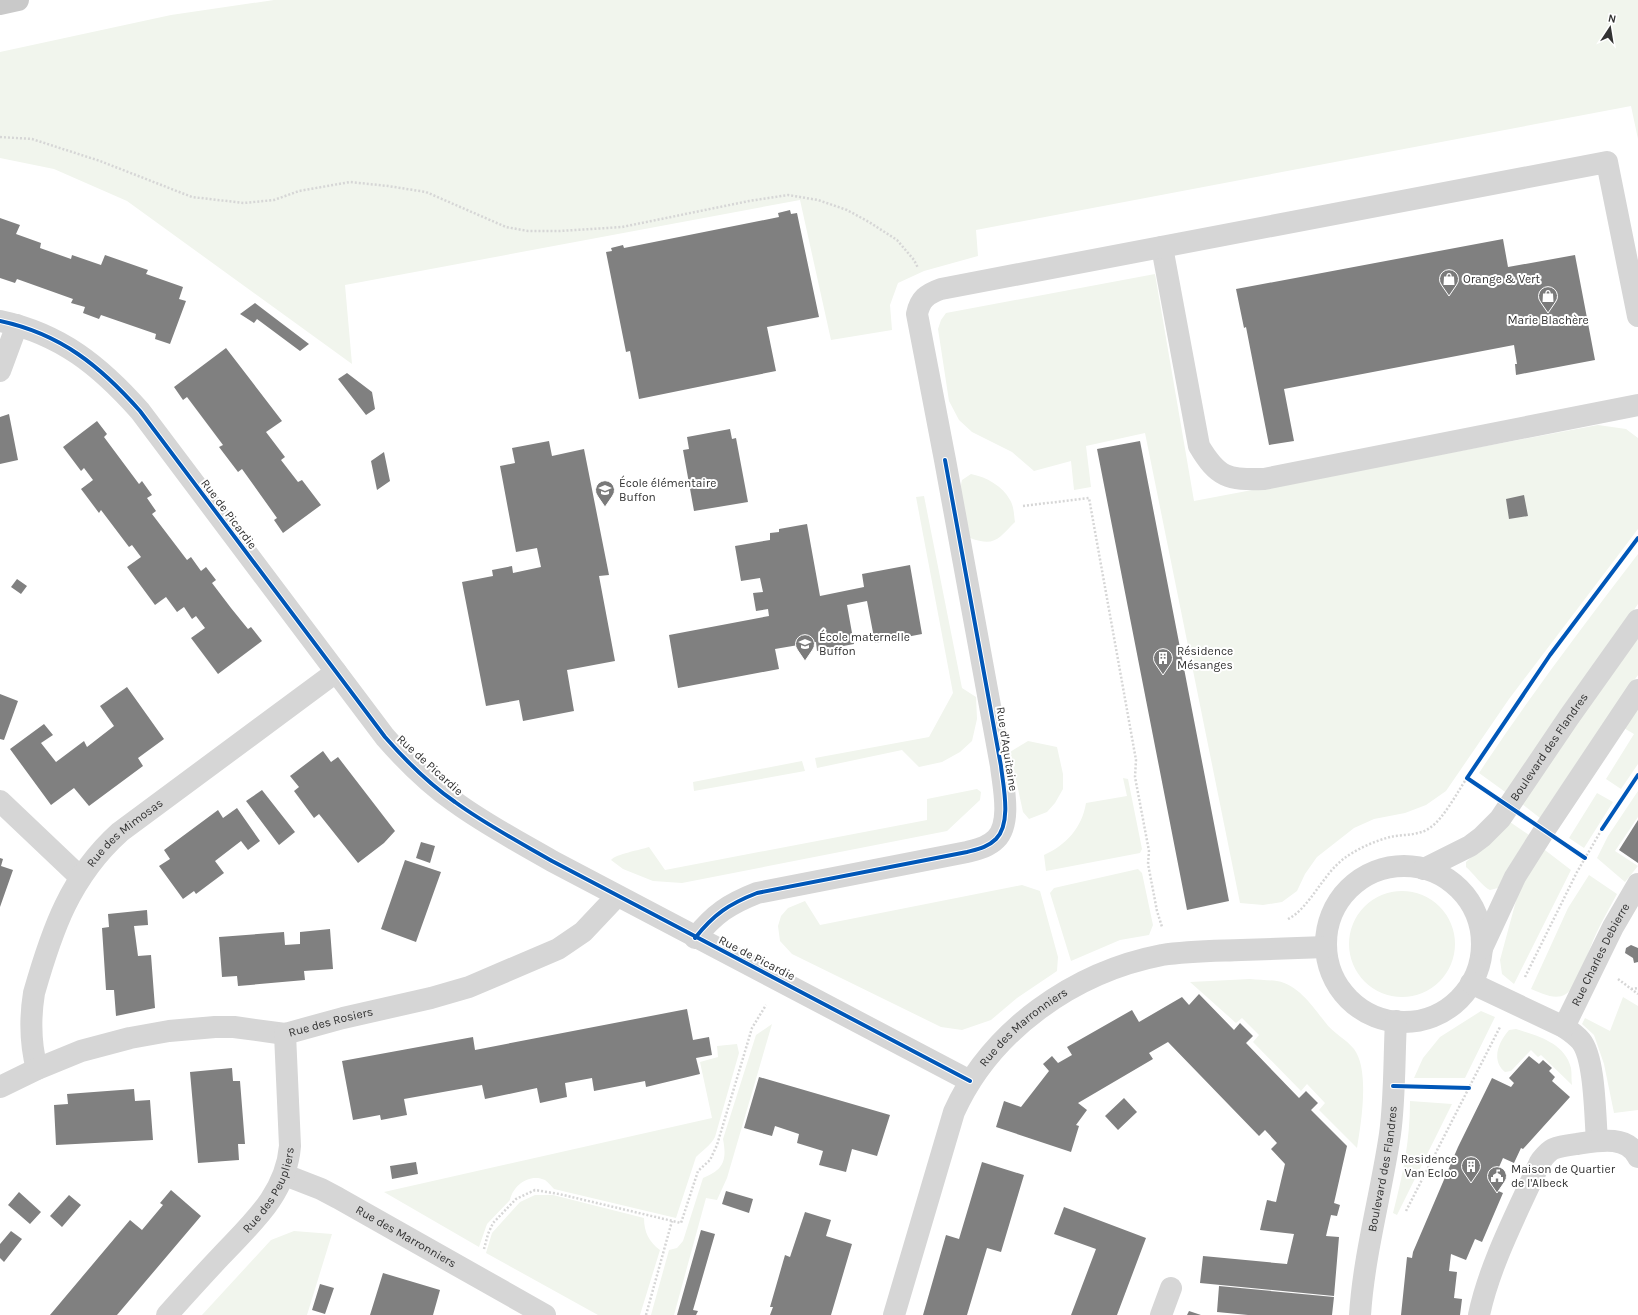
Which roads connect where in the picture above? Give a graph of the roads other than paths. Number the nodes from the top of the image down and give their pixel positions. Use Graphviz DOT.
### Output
graph roads {
  1 [pos="18,0"];
  2 [pos="0,4"];
  3 [pos="1162,247"];
  4 [pos="1638,316"];
  5 [pos="9,323"];
  6 [pos="0,371"];
  7 [pos="1638,405"];
  8 [pos="1638,620"];
  9 [pos="336,672"];
  10 [pos="1638,690"];
  11 [pos="0,801"];
  12 [pos="1424,869"];
  13 [pos="80,877"];
  14 [pos="1638,884"];
  15 [pos="617,896"];
  16 [pos="695,938"];
  17 [pos="1326,947"];
  18 [pos="1481,950"];
  19 [pos="1471,983"];
  20 [pos="1396,1021"];
  21 [pos="1564,1027"];
  22 [pos="285,1034"];
  23 [pos="36,1069"];
  24 [pos="970,1081"];
  25 [pos="0,1087"];
  26 [pos="1597,1141"];
  27 [pos="1638,1157"];
  28 [pos="285,1175"];
  29 [pos="1171,1288"];
  30 [pos="522,1309"];
  31 [pos="167,1315"];
  32 [pos="545,1315"];
  33 [pos="894,1315"];
  34 [pos="1161,1315"];
  35 [pos="1360,1315"];
  36 [pos="1479,1315"];
  1 -- 2 [label="main road"];
  3 -- 4 [label="street"];
  3 -- 7 [label="street"];
  3 -- 16 [label="street, Rue d'Aquitaine"];
  5 -- 6 [label="street, Rue de Picardie"];
  5 -- 9 [label="street, Rue de Picardie"];
  8 -- 12 [label="street, Boulevard des Flandres"];
  9 -- 13 [label="street, Rue des Mimosas"];
  9 -- 15 [label="street, Rue de Picardie"];
  10 -- 18 [label="street"];
  11 -- 13 [label="street"];
  12 -- 17 [label="street"];
  12 -- 18 [label="street"];
  13 -- 23 [label="street, Rue des Mimosas"];
  14 -- 21 [label="street, Rue Charles Debierre"];
  15 -- 16 [label="street, Rue de Picardie"];
  15 -- 22 [label="street, Rue des Rosiers"];
  16 -- 24 [label="street, Rue de Picardie"];
  17 -- 20 [label="street"];
  17 -- 24 [label="street, Rue des Marronniers"];
  18 -- 19 [label="street"];
  19 -- 20 [label="street"];
  19 -- 21 [label="street"];
  20 -- 35 [label="street, Boulevard des Flandres"];
  21 -- 26 [label="street"];
  22 -- 23 [label="street, Rue des Rosiers"];
  22 -- 28 [label="street, Rue des Peupliers"];
  23 -- 25 [label="street, Rue des Rosiers"];
  24 -- 33 [label="street, Rue des Marronniers"];
  26 -- 27 [label="street"];
  26 -- 36 [label="street"];
  28 -- 30 [label="street, Rue des Marronniers"];
  28 -- 31 [label="street, Rue des Peupliers"];
  29 -- 34 [label="street"];
  30 -- 32 [label="street, Rue des Marronniers"];
}
